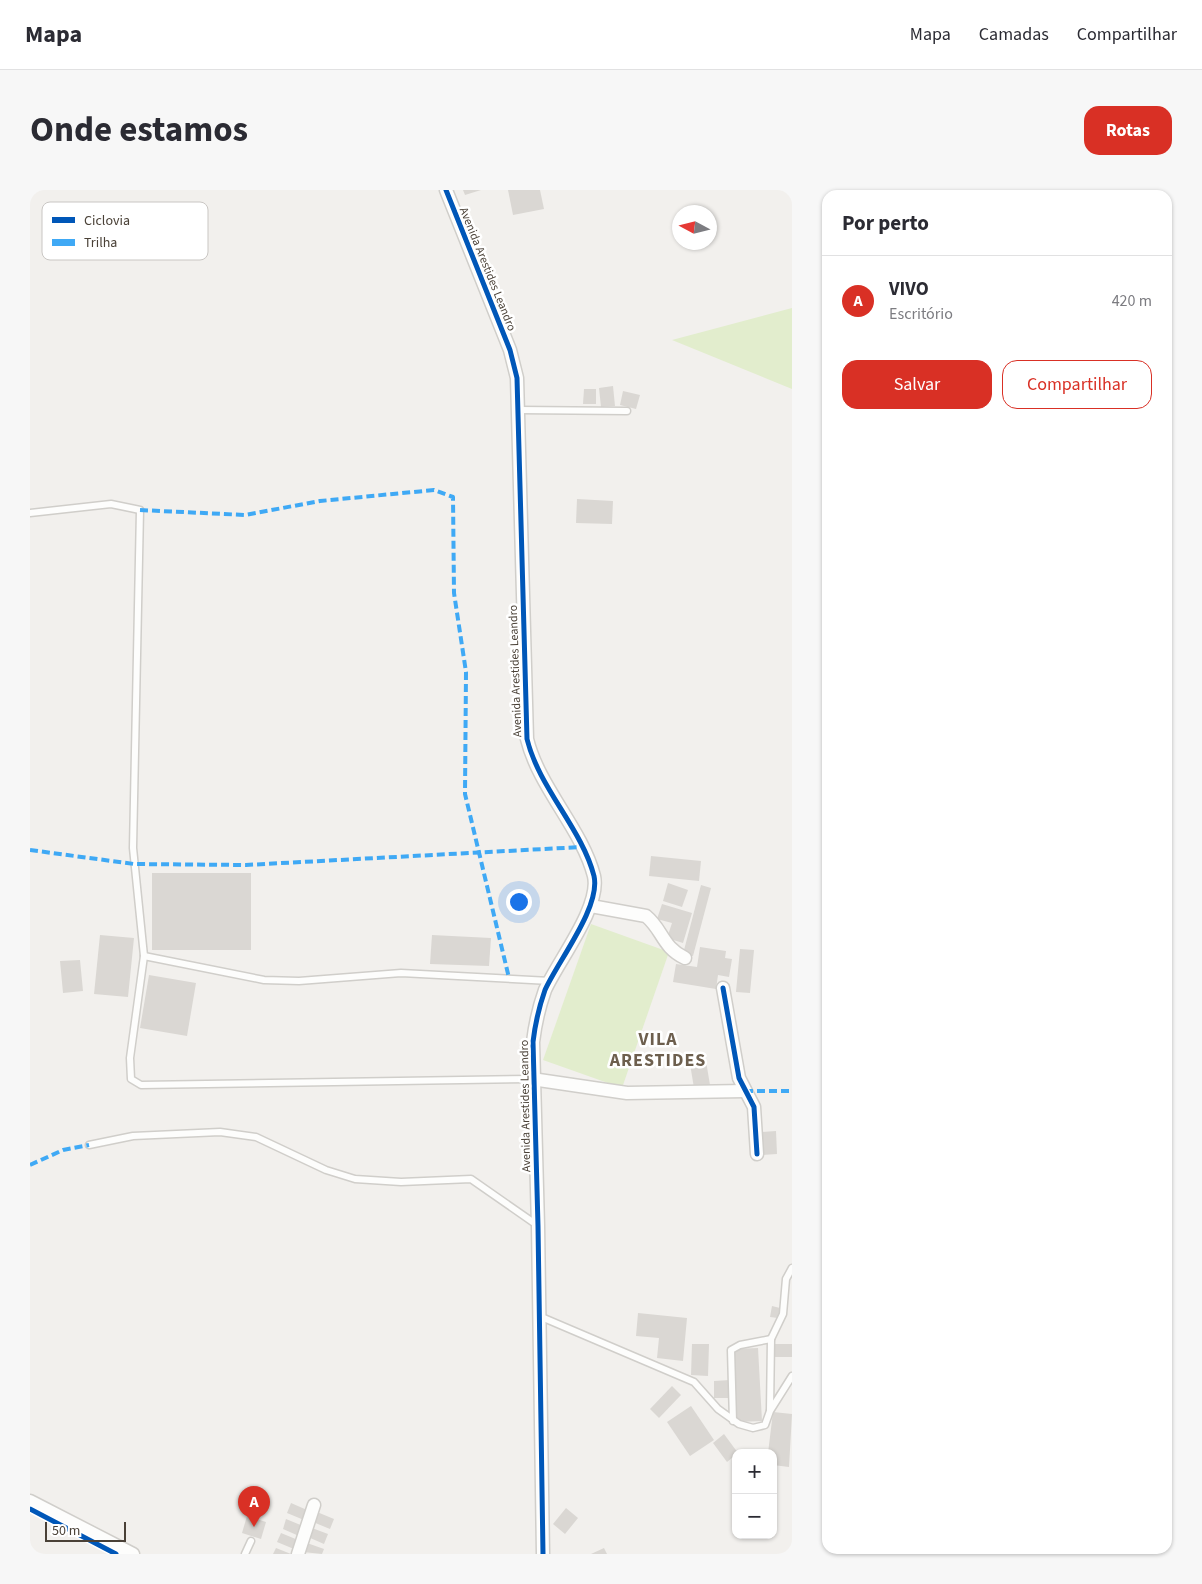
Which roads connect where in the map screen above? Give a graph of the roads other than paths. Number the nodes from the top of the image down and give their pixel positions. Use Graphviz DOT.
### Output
graph roads {
  1 [pos="446,190"];
  2 [pos="519,410"];
  3 [pos="627,411"];
  4 [pos="30,513"];
  5 [pos="590,906"];
  6 [pos="144,956"];
  7 [pos="686,958"];
  8 [pos="550,981"];
  9 [pos="723,988"];
  10 [pos="532,1079"];
  11 [pos="745,1091"];
  12 [pos="89,1145"];
  13 [pos="757,1154"];
  14 [pos="538,1226"];
  15 [pos="792,1268"];
  16 [pos="538,1316"];
  17 [pos="771,1338"];
  18 [pos="792,1376"];
  19 [pos="770,1411"];
  20 [pos="733,1421"];
  21 [pos="30,1501"];
  22 [pos="314,1504"];
  23 [pos="251,1541"];
  24 [pos="133,1554"];
  25 [pos="245,1554"];
  26 [pos="298,1554"];
  27 [pos="542,1554"];
  1 -- 2 [label="street, Avenida Arestides Leandro"];
  2 -- 3 [label="lane"];
  2 -- 5 [label="street, Avenida Arestides Leandro"];
  4 -- 6 [label="lane"];
  5 -- 7 [label="street"];
  5 -- 8 [label="street, Avenida Arestides Leandro"];
  6 -- 8 [label="lane"];
  6 -- 10 [label="lane"];
  8 -- 10 [label="street, Avenida Arestides Leandro"];
  9 -- 11 [label="street"];
  10 -- 11 [label="street"];
  10 -- 14 [label="street, Avenida Arestides Leandro"];
  11 -- 13 [label="street"];
  12 -- 14 [label="lane"];
  14 -- 16 [label="street, Avenida Arestides Leandro"];
  15 -- 17 [label="lane"];
  16 -- 20 [label="lane"];
  16 -- 27 [label="street, Avenida Arestides Leandro"];
  17 -- 19 [label="lane"];
  17 -- 20 [label="lane"];
  18 -- 19 [label="lane"];
  19 -- 20 [label="lane"];
  21 -- 24 [label="street"];
  22 -- 26 [label="street"];
  23 -- 25 [label="lane"];
}
